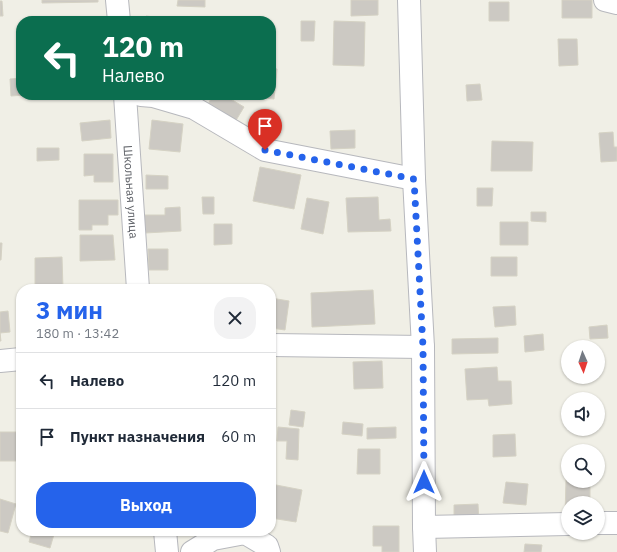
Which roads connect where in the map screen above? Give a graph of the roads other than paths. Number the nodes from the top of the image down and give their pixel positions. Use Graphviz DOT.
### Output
graph roads {
  1 [pos="117,0"];
  2 [pos="409,0"];
  3 [pos="605,0"];
  4 [pos="617,3"];
  5 [pos="119,16"];
  6 [pos="125,100"];
  7 [pos="167,100"];
  8 [pos="414,179"];
  9 [pos="138,284"];
  10 [pos="276,345"];
  11 [pos="423,347"];
  12 [pos="16,360"];
  13 [pos="0,361"];
  14 [pos="605,523"];
  15 [pos="617,523"];
  16 [pos="561,524"];
  17 [pos="424,527"];
  18 [pos="165,536"];
  19 [pos="229,536"];
  20 [pos="250,536"];
  21 [pos="167,552"];
  22 [pos="192,552"];
  23 [pos="269,552"];
  24 [pos="425,552"];
  1 -- 5 [label="street"];
  2 -- 8 [label="street"];
  3 -- 4 [label="street"];
  6 -- 9 [label="street, Школьная улица"];
  7 -- 8 [label="street"];
  8 -- 11 [label="street"];
  10 -- 11 [label="street"];
  11 -- 17 [label="street"];
  12 -- 13 [label="street"];
  14 -- 15 [label="street"];
  16 -- 17 [label="street"];
  17 -- 24 [label="street"];
  18 -- 21 [label="street"];
  19 -- 22 [label="street"];
  20 -- 23 [label="street"];
}
